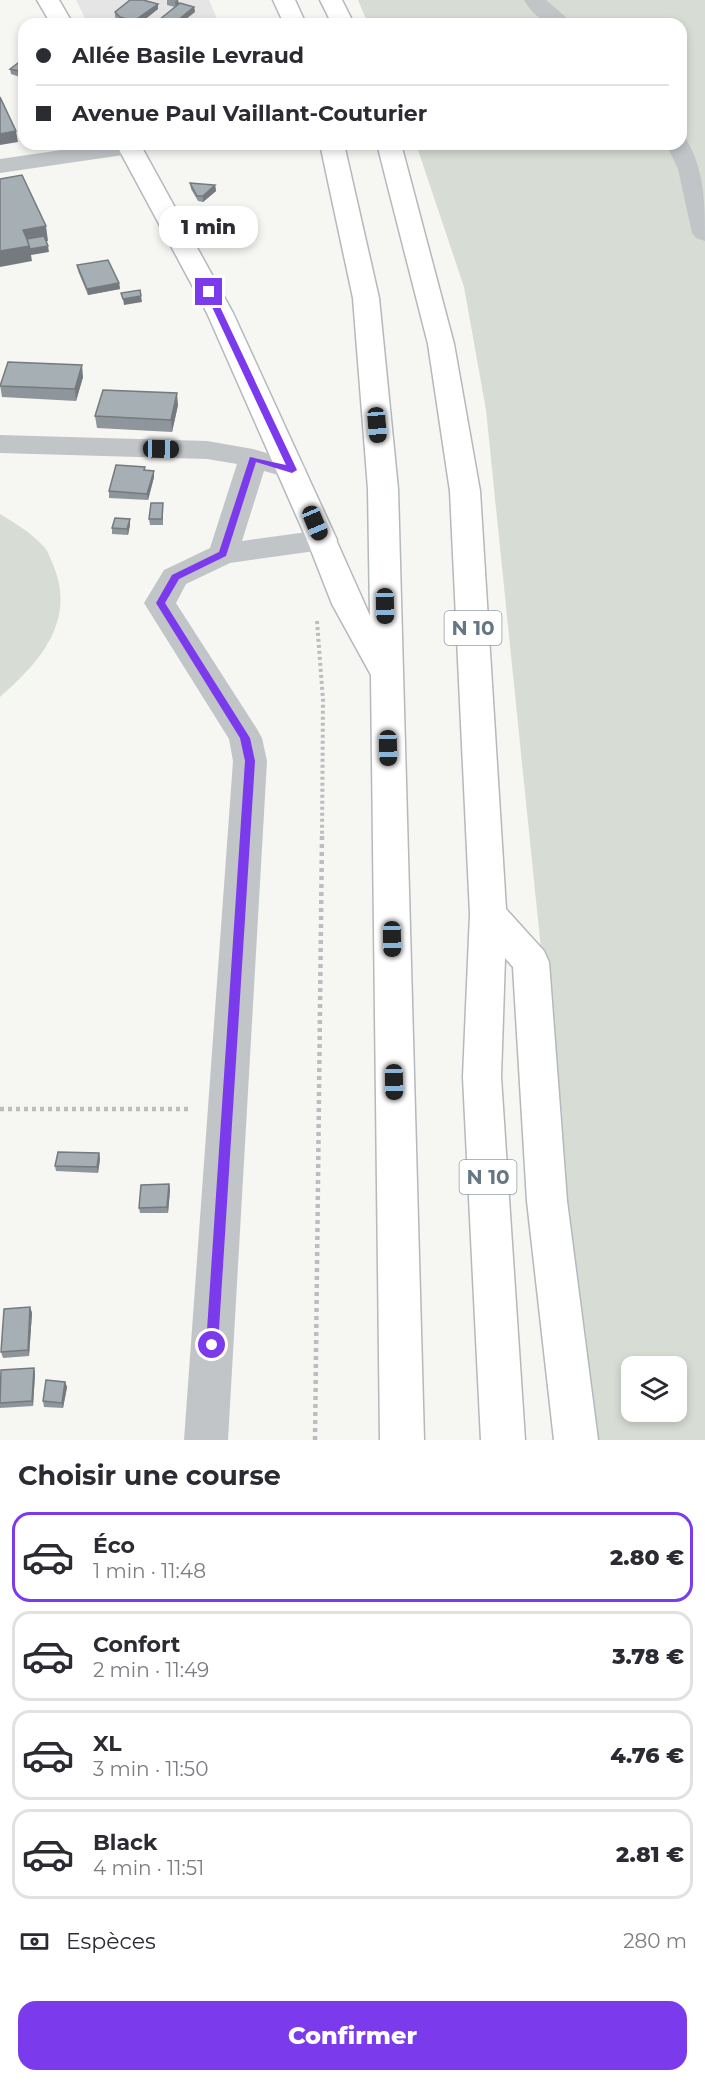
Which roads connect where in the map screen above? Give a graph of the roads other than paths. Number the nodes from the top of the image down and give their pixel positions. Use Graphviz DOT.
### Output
graph roads {
  1 [pos="48,0"];
  2 [pos="284,0"];
  3 [pos="331,0"];
  4 [pos="535,0"];
  5 [pos="58,18"];
  6 [pos="292,18"];
  7 [pos="340,18"];
  8 [pos="555,18"];
  9 [pos="98,150"];
  10 [pos="132,150"];
  11 [pos="333,150"];
  12 [pos="391,150"];
  13 [pos="681,150"];
  14 [pos="0,166"];
  15 [pos="705,233"];
  16 [pos="0,444"];
  17 [pos="253,458"];
  18 [pos="292,470"];
  19 [pos="322,540"];
  20 [pos="223,554"];
  21 [pos="386,676"];
  22 [pos="488,914"];
  23 [pos="206,1440"];
  24 [pos="402,1440"];
  25 [pos="503,1440"];
  26 [pos="576,1440"];
  1 -- 5 [label="main road"];
  2 -- 6 [label="main road"];
  3 -- 7 [label="main road"];
  4 -- 8 [label="street"];
  9 -- 14 [label="street"];
  10 -- 18 [label="main road"];
  11 -- 21 [label="main road"];
  12 -- 22 [label="main road, N 10"];
  13 -- 15 [label="street"];
  16 -- 17 [label="street"];
  17 -- 18 [label="street"];
  17 -- 20 [label="street"];
  18 -- 19 [label="main road"];
  19 -- 20 [label="street"];
  19 -- 21 [label="main road"];
  20 -- 23 [label="street"];
  21 -- 24 [label="main road"];
  22 -- 25 [label="main road, N 10"];
  22 -- 26 [label="main road"];
}
